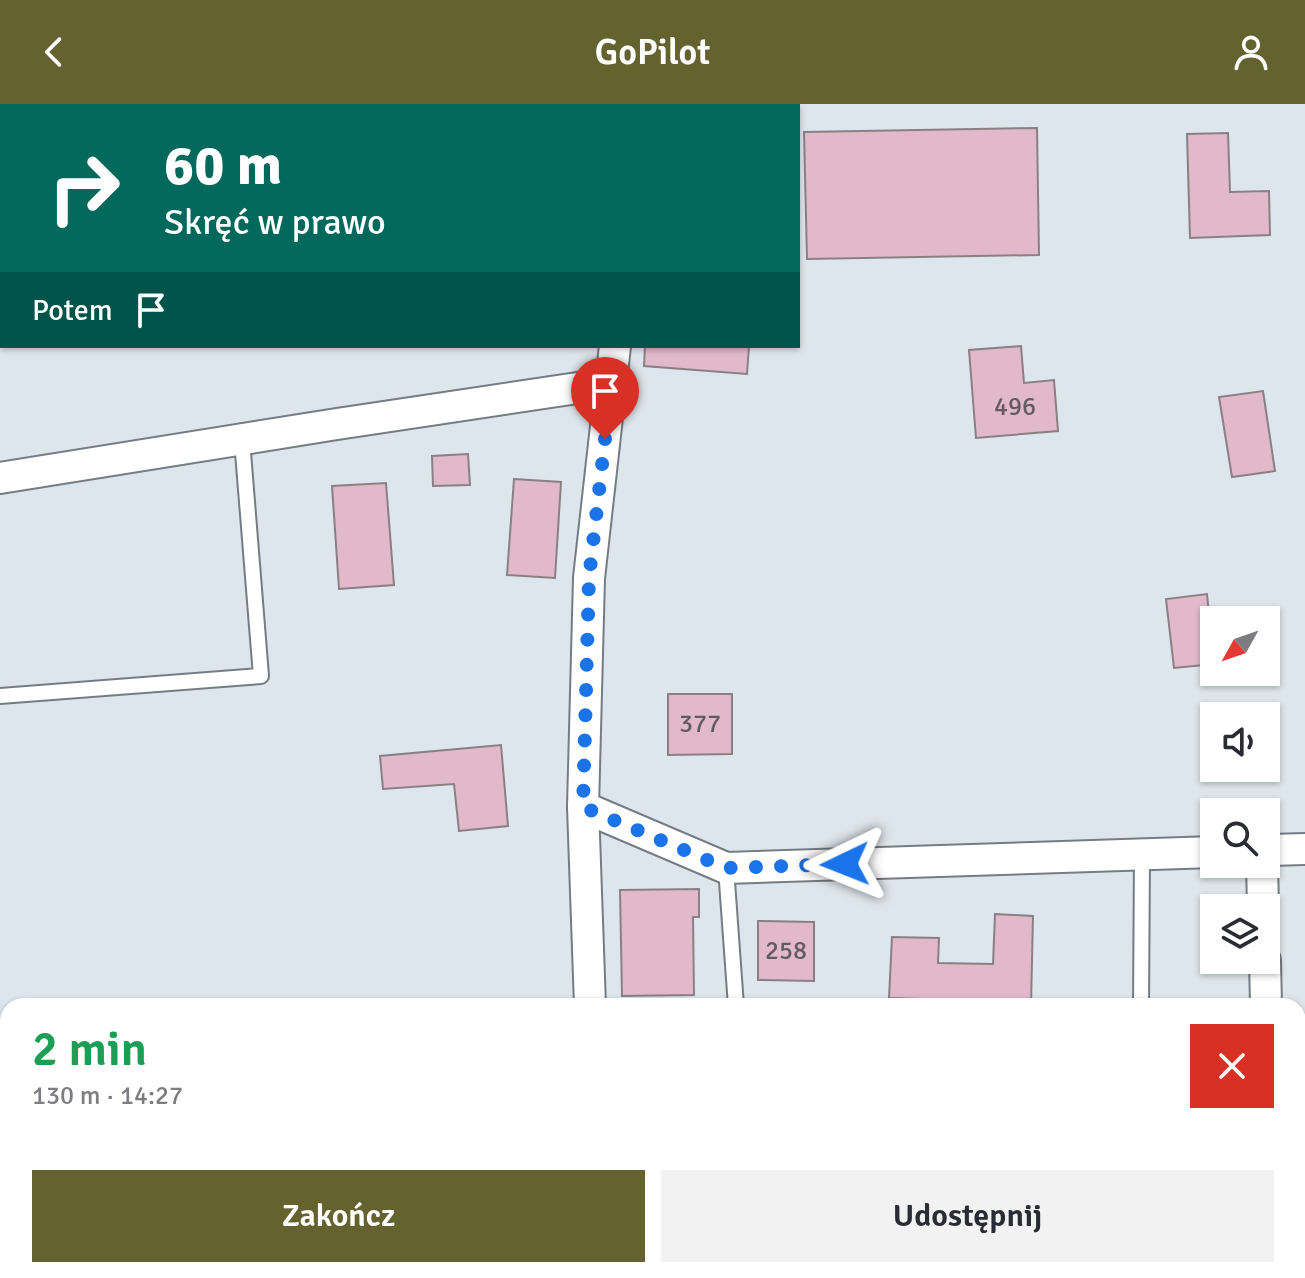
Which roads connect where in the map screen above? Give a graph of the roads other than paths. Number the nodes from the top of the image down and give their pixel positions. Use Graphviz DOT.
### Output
graph roads {
  1 [pos="615,348"];
  2 [pos="611,383"];
  3 [pos="242,440"];
  4 [pos="0,478"];
  5 [pos="0,696"];
  6 [pos="583,807"];
  7 [pos="1305,849"];
  8 [pos="1280,850"];
  9 [pos="1200,852"];
  10 [pos="1142,854"];
  11 [pos="726,868"];
  12 [pos="1265,974"];
  13 [pos="590,998"];
  14 [pos="735,998"];
  15 [pos="1141,998"];
  16 [pos="1266,998"];
  1 -- 2 [label="street"];
  2 -- 3 [label="street"];
  2 -- 6 [label="street"];
  3 -- 4 [label="street"];
  3 -- 5 [label="lane"];
  6 -- 11 [label="street"];
  6 -- 13 [label="street"];
  7 -- 8 [label="street"];
  9 -- 10 [label="street"];
  10 -- 11 [label="street"];
  10 -- 15 [label="lane"];
  11 -- 14 [label="lane"];
  12 -- 16 [label="street"];
}
